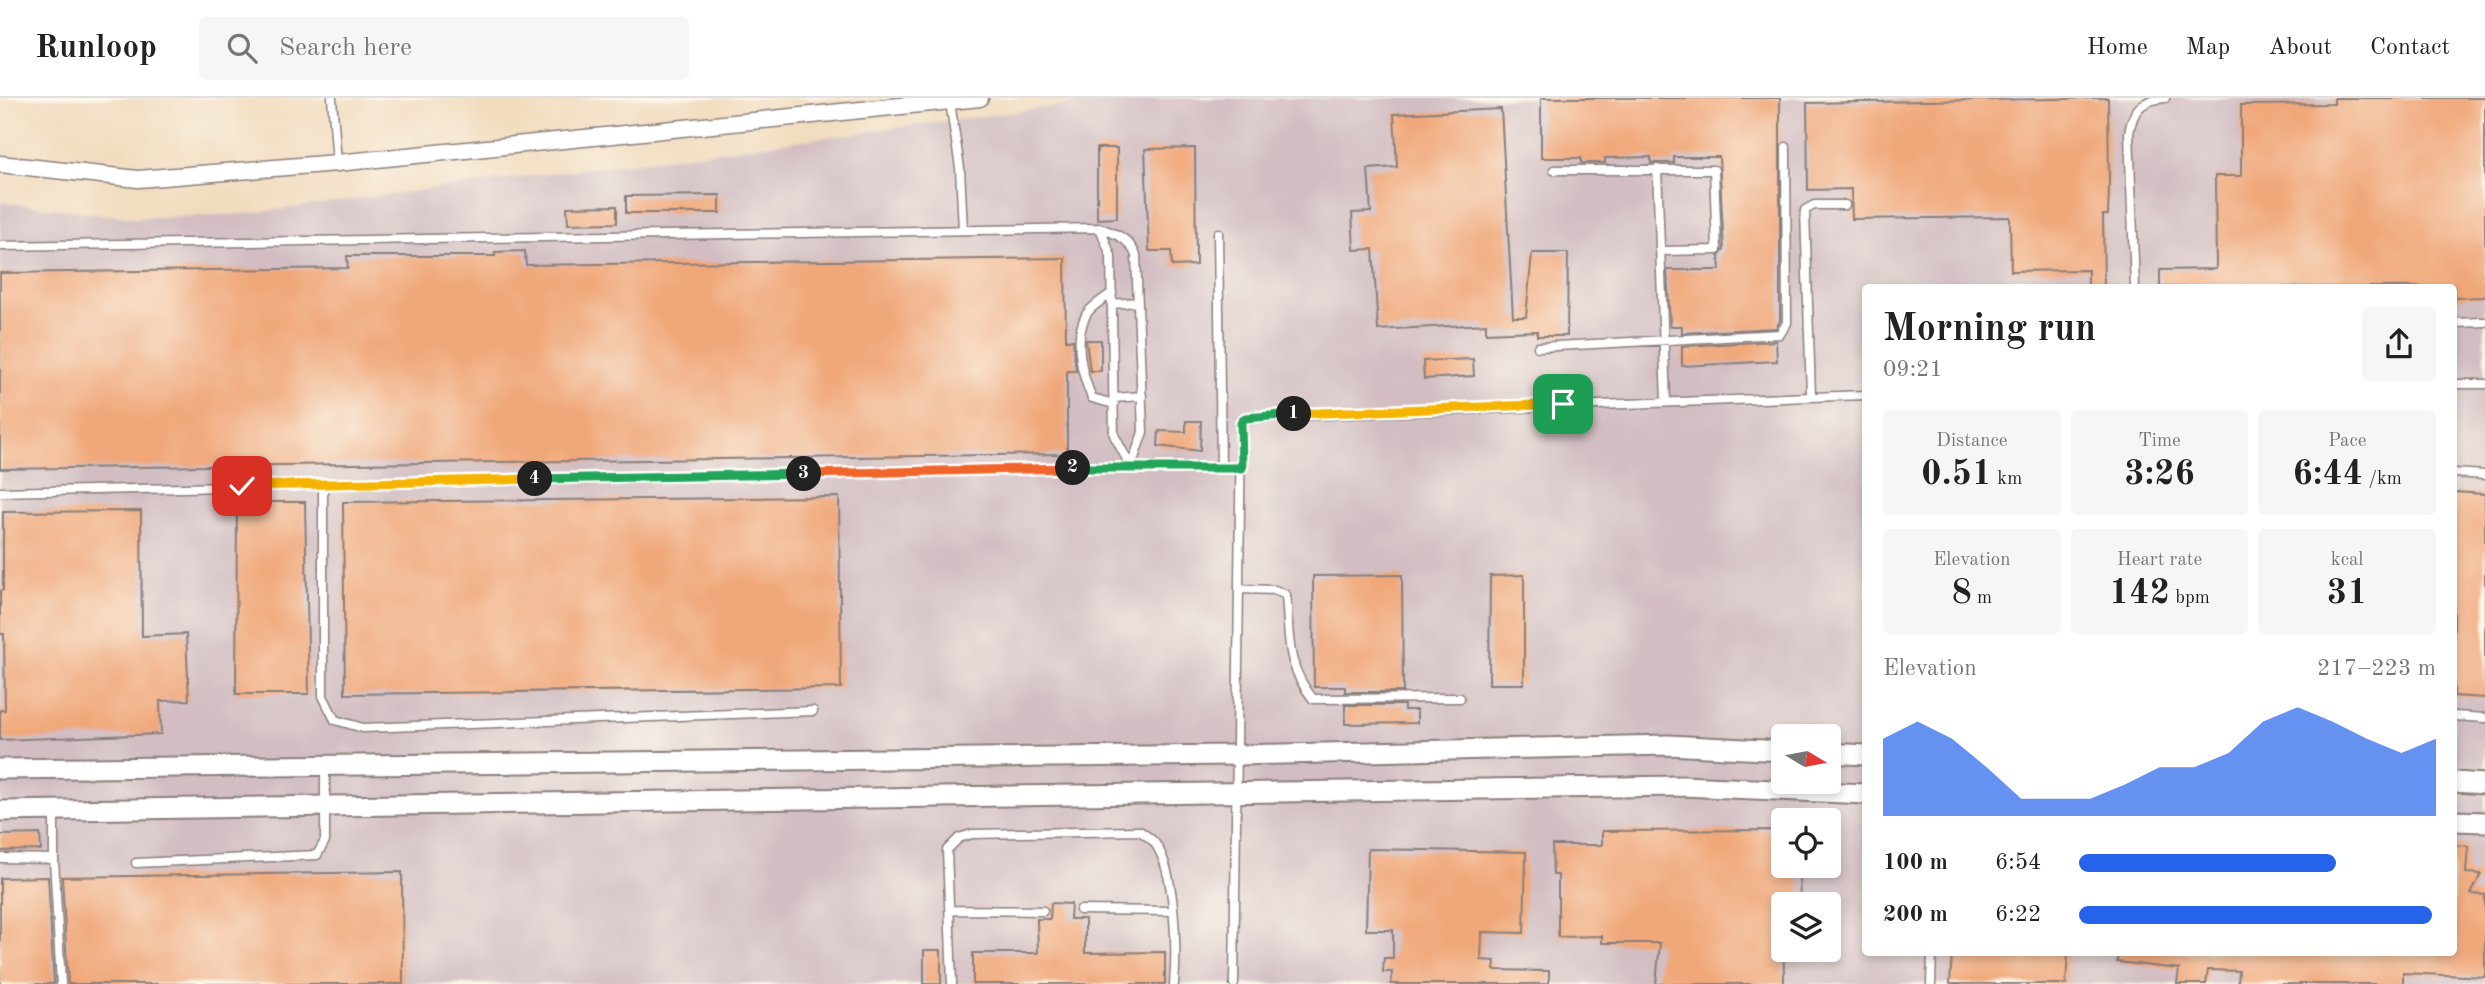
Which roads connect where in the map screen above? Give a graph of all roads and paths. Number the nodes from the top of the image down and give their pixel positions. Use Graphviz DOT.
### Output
graph roads {
  1 [pos="332,98"];
  2 [pos="980,98"];
  3 [pos="2165,98"];
  4 [pos="951,107"];
  5 [pos="1786,147"];
  6 [pos="338,163"];
  7 [pos="0,164"];
  8 [pos="1657,169"];
  9 [pos="1554,170"];
  10 [pos="1845,205"];
  11 [pos="1100,228"];
  12 [pos="963,230"];
  13 [pos="1218,233"];
  14 [pos="0,246"];
  15 [pos="1661,251"];
  16 [pos="2135,284"];
  17 [pos="1112,293"];
  18 [pos="1138,302"];
  19 [pos="1112,304"];
  20 [pos="2485,322"];
  21 [pos="2457,323"];
  22 [pos="1664,338"];
  23 [pos="1538,347"];
  24 [pos="2457,384"];
  25 [pos="2485,384"];
  26 [pos="1862,395"];
  27 [pos="1142,396"];
  28 [pos="1811,396"];
  29 [pos="1114,401"];
  30 [pos="1666,401"];
  31 [pos="1131,467"];
  32 [pos="1221,468"];
  33 [pos="1242,468"];
  34 [pos="2457,473"];
  35 [pos="2485,475"];
  36 [pos="323,484"];
  37 [pos="0,492"];
  38 [pos="1241,589"];
  39 [pos="1460,698"];
  40 [pos="813,711"];
  41 [pos="2457,716"];
  42 [pos="2485,718"];
  43 [pos="1771,750"];
  44 [pos="1841,754"];
  45 [pos="1237,755"];
  46 [pos="1862,755"];
  47 [pos="325,765"];
  48 [pos="0,769"];
  49 [pos="2457,782"];
  50 [pos="2485,784"];
  51 [pos="1238,792"];
  52 [pos="1862,794"];
  53 [pos="324,806"];
  54 [pos="54,810"];
  55 [pos="0,811"];
  56 [pos="2457,821"];
  57 [pos="2485,822"];
  58 [pos="0,858"];
  59 [pos="54,859"];
  60 [pos="136,863"];
  61 [pos="950,910"];
  62 [pos="1080,910"];
  63 [pos="1043,911"];
  64 [pos="1172,911"];
  65 [pos="1932,956"];
  66 [pos="61,984"];
  67 [pos="952,984"];
  68 [pos="1174,984"];
  69 [pos="1234,984"];
  70 [pos="1931,984"];
  1 -- 6 [label="lane"];
  2 -- 4 [label="street"];
  3 -- 16 [label="lane"];
  4 -- 6 [label="street"];
  4 -- 12 [label="lane"];
  5 -- 22 [label="lane"];
  6 -- 7 [label="street"];
  8 -- 9 [label="lane"];
  8 -- 15 [label="lane"];
  8 -- 15 [label="lane"];
  10 -- 28 [label="lane"];
  11 -- 12 [label="lane"];
  11 -- 17 [label="lane"];
  11 -- 18 [label="lane"];
  12 -- 14 [label="lane"];
  13 -- 32 [label="lane"];
  15 -- 22 [label="lane"];
  17 -- 19 [label="lane"];
  17 -- 29 [label="lane"];
  18 -- 19 [label="lane"];
  18 -- 27 [label="lane"];
  19 -- 29 [label="lane"];
  20 -- 21 [label="lane"];
  22 -- 23 [label="lane"];
  22 -- 30 [label="lane"];
  24 -- 25 [label="lane"];
  26 -- 28 [label="lane"];
  27 -- 29 [label="lane"];
  27 -- 31 [label="lane"];
  28 -- 30 [label="lane"];
  29 -- 31 [label="lane"];
  30 -- 33 [label="lane"];
  31 -- 32 [label="lane"];
  31 -- 36 [label="lane"];
  32 -- 33 [label="lane"];
  33 -- 38 [label="lane"];
  34 -- 35 [label="lane"];
  36 -- 37 [label="lane"];
  36 -- 40 [label="lane"];
  38 -- 39 [label="lane"];
  38 -- 45 [label="lane"];
  41 -- 42 [label="lane"];
  43 -- 45 [label="street"];
  44 -- 46 [label="street"];
  45 -- 47 [label="street"];
  45 -- 51 [label="lane"];
  47 -- 48 [label="street"];
  47 -- 53 [label="lane"];
  49 -- 50 [label="street"];
  51 -- 52 [label="street"];
  51 -- 53 [label="street"];
  51 -- 69 [label="lane"];
  53 -- 54 [label="street"];
  53 -- 60 [label="lane"];
  54 -- 55 [label="street"];
  54 -- 59 [label="lane"];
  56 -- 57 [label="street"];
  58 -- 59 [label="lane"];
  59 -- 66 [label="lane"];
  61 -- 63 [label="lane"];
  61 -- 64 [label="lane"];
  61 -- 67 [label="lane"];
  62 -- 64 [label="lane"];
  64 -- 68 [label="lane"];
  65 -- 70 [label="lane"];
}
